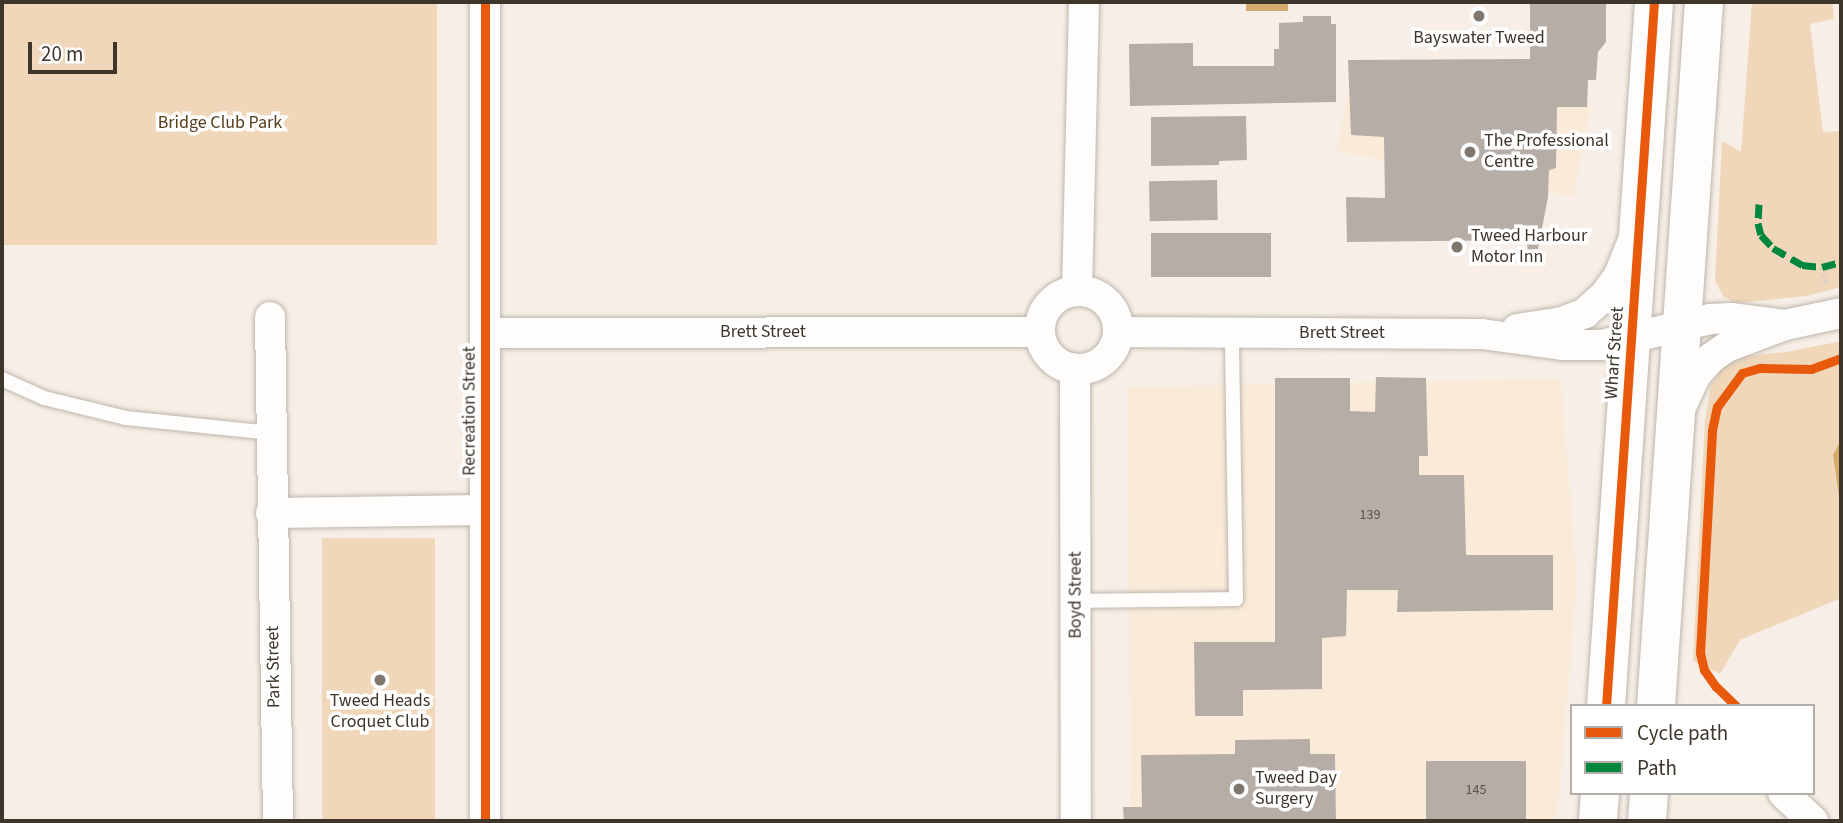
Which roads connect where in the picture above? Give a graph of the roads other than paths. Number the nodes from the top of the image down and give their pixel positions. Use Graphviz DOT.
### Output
graph roads {
  1 [pos="485,2"];
  2 [pos="1084,2"];
  3 [pos="1654,2"];
  4 [pos="1704,2"];
  5 [pos="1640,219"];
  6 [pos="1077,291"];
  7 [pos="1841,313"];
  8 [pos="270,317"];
  9 [pos="1785,325"];
  10 [pos="1681,327"];
  11 [pos="1040,332"];
  12 [pos="1118,332"];
  13 [pos="1232,332"];
  14 [pos="485,333"];
  15 [pos="1482,334"];
  16 [pos="1631,339"];
  17 [pos="1075,369"];
  18 [pos="2,379"];
  19 [pos="1673,430"];
  20 [pos="271,433"];
  21 [pos="485,510"];
  22 [pos="271,513"];
  23 [pos="1076,601"];
  24 [pos="1606,704"];
  25 [pos="1657,704"];
  26 [pos="1600,795"];
  27 [pos="1649,795"];
  28 [pos="1785,795"];
  29 [pos="278,821"];
  30 [pos="485,821"];
  31 [pos="1076,821"];
  32 [pos="1598,821"];
  33 [pos="1647,821"];
  34 [pos="1813,821"];
  1 -- 14 [label="street, Recreation Street"];
  2 -- 6 [label="street"];
  3 -- 5 [label="main road, Wharf Street"];
  4 -- 10 [label="main road"];
  5 -- 15 [label="street, Brett Street"];
  5 -- 16 [label="main road, Wharf Street"];
  6 -- 11 [label="street"];
  6 -- 12 [label="street"];
  7 -- 9 [label="street, Brett Street"];
  8 -- 20 [label="street, Park Street"];
  9 -- 10 [label="street, Brett Street"];
  9 -- 19 [label="street, Brett Street"];
  10 -- 16 [label="street, Brett Street"];
  10 -- 19 [label="main road"];
  11 -- 14 [label="street, Brett Street"];
  11 -- 17 [label="street"];
  12 -- 13 [label="street, Brett Street"];
  12 -- 17 [label="street"];
  13 -- 15 [label="street, Brett Street"];
  13 -- 23 [label="lane"];
  14 -- 21 [label="street, Recreation Street"];
  15 -- 16 [label="street, Brett Street"];
  16 -- 24 [label="main road, Wharf Street"];
  17 -- 23 [label="street, Boyd Street"];
  18 -- 20 [label="lane"];
  19 -- 25 [label="main road"];
  20 -- 22 [label="street, Park Street"];
  21 -- 22 [label="street"];
  21 -- 30 [label="street, Recreation Street"];
  22 -- 29 [label="street, Park Street"];
  23 -- 31 [label="street, Boyd Street"];
  26 -- 32 [label="main road"];
  27 -- 33 [label="main road"];
  28 -- 34 [label="street"];
}
